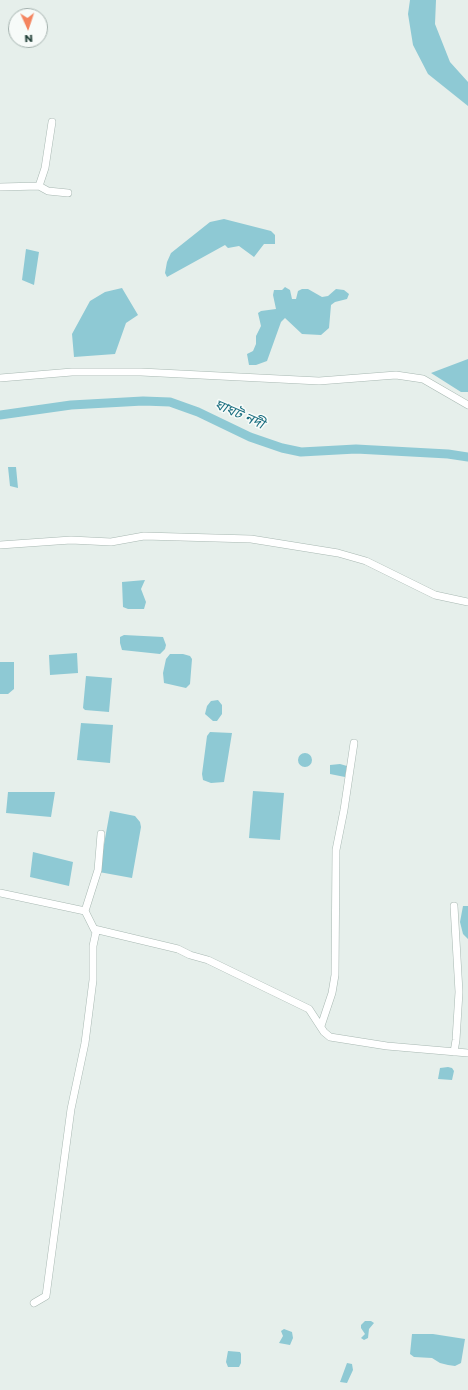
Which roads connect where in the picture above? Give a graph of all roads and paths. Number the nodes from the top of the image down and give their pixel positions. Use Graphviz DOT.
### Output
graph roads {
  1 [pos="52,122"];
  2 [pos="39,186"];
  3 [pos="0,187"];
  4 [pos="68,193"];
  5 [pos="0,378"];
  6 [pos="468,404"];
  7 [pos="0,545"];
  8 [pos="468,602"];
  9 [pos="354,743"];
  10 [pos="102,834"];
  11 [pos="0,893"];
  12 [pos="454,906"];
  13 [pos="85,911"];
  14 [pos="94,929"];
  15 [pos="321,1026"];
  16 [pos="454,1052"];
  17 [pos="468,1053"];
  18 [pos="34,1303"];
  1 -- 2 [label="street"];
  2 -- 3 [label="street"];
  2 -- 4 [label="street"];
  5 -- 6 [label="street"];
  7 -- 8 [label="street"];
  9 -- 15 [label="street"];
  10 -- 13 [label="street"];
  11 -- 13 [label="street"];
  12 -- 16 [label="street"];
  13 -- 14 [label="street"];
  14 -- 15 [label="street"];
  14 -- 18 [label="street"];
  15 -- 16 [label="street"];
  16 -- 17 [label="street"];
}
